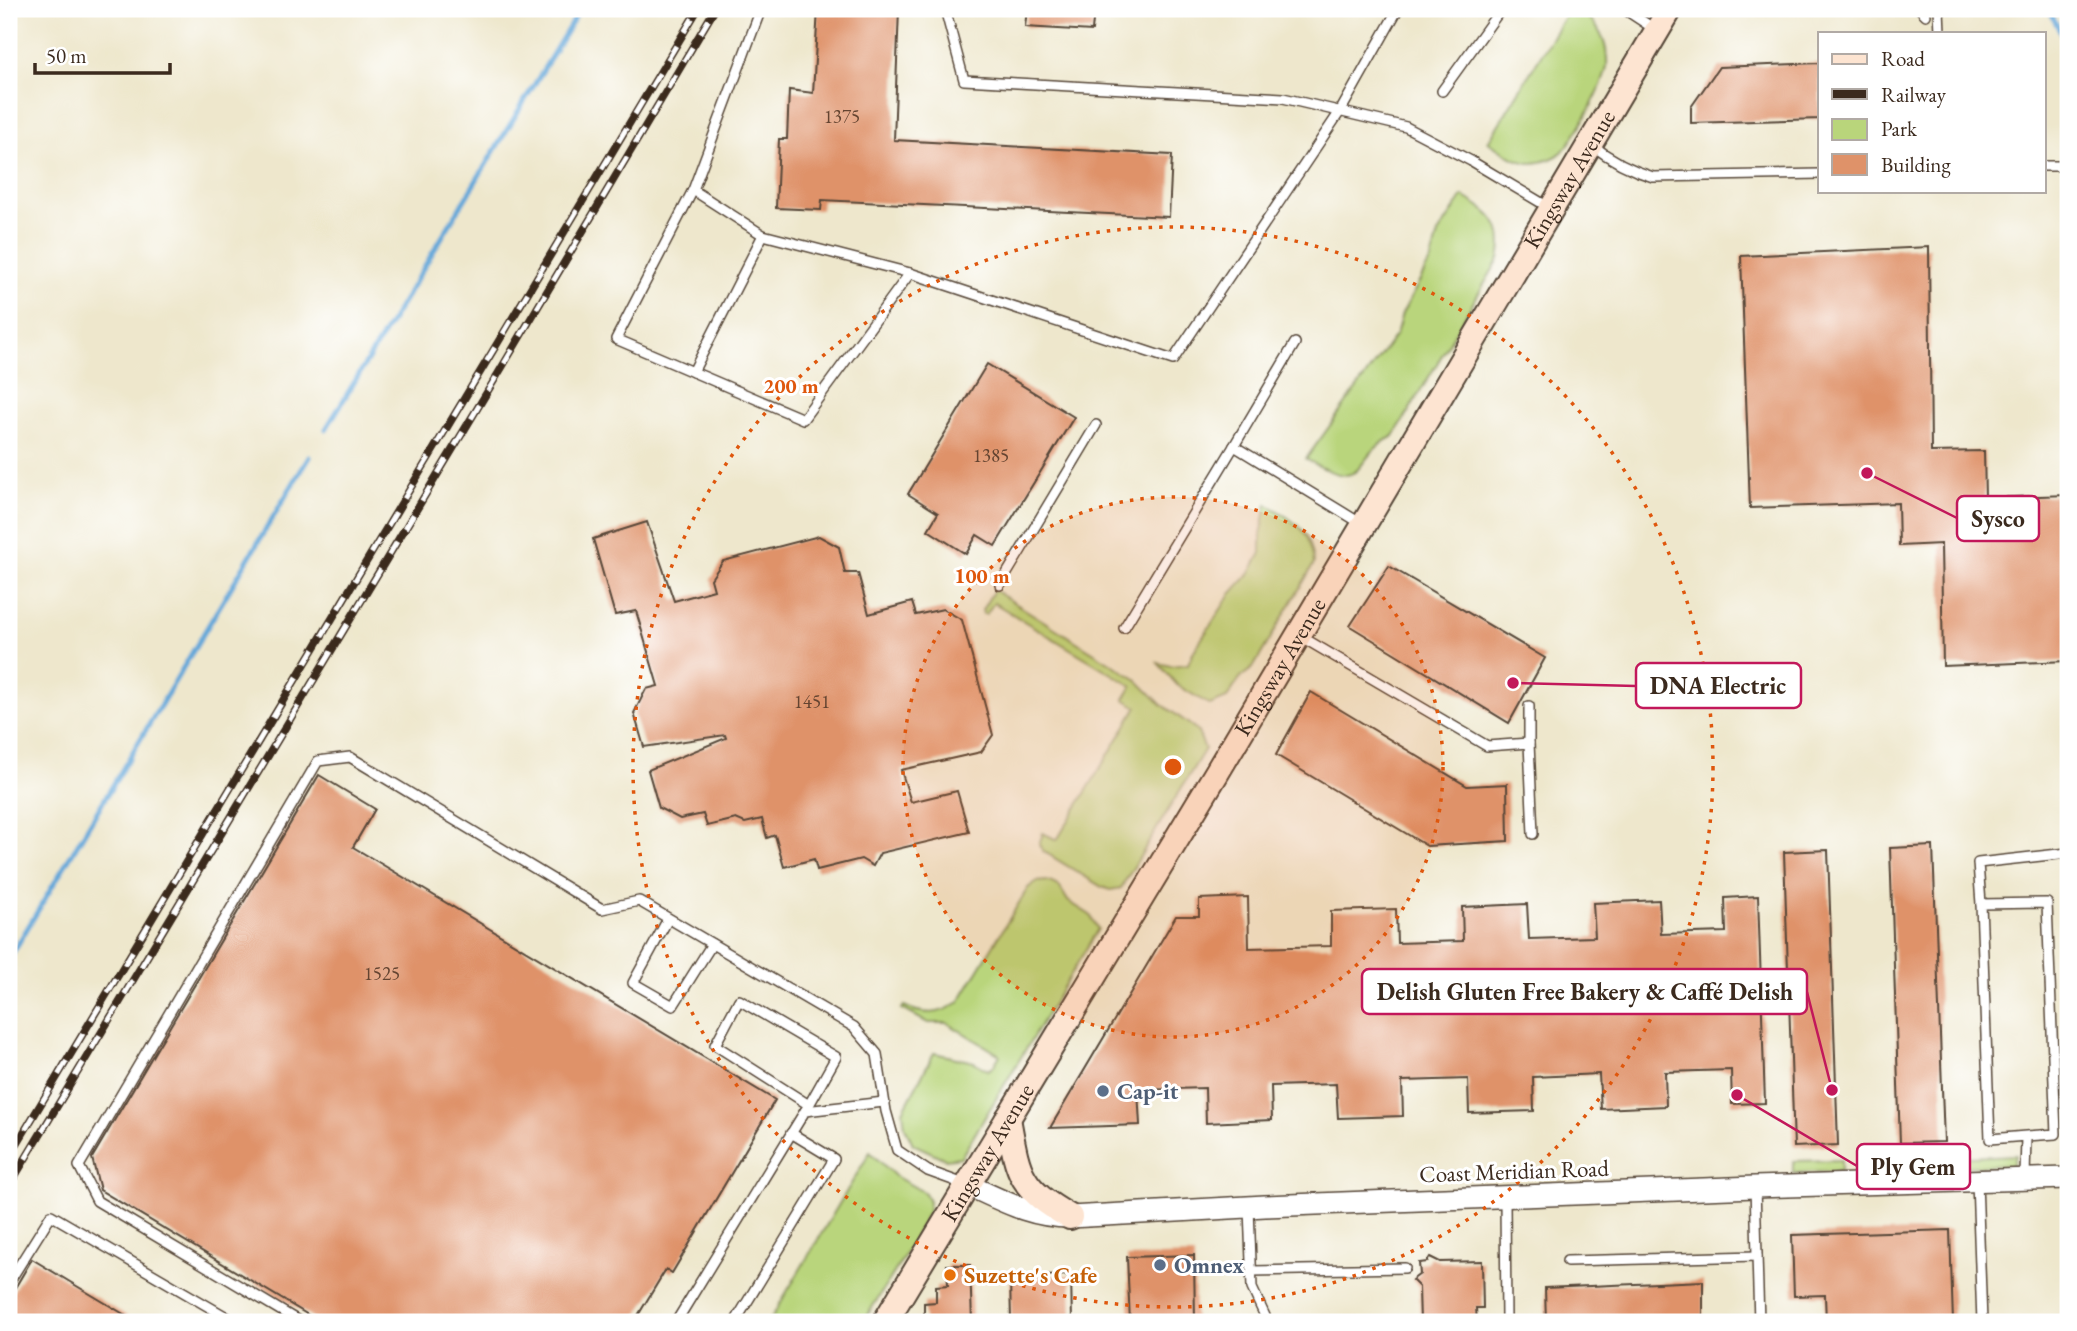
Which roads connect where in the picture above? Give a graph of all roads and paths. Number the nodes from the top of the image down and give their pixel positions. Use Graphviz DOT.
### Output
graph roads {
  1 [pos="761,9"];
  2 [pos="945,9"];
  3 [pos="1398,9"];
  4 [pos="1502,9"];
  5 [pos="1624,9"];
  6 [pos="1670,9"];
  7 [pos="1939,9"];
  8 [pos="1658,31"];
  9 [pos="1940,32"];
  10 [pos="1442,91"];
  11 [pos="1341,110"];
  12 [pos="1590,144"];
  13 [pos="2046,166"];
  14 [pos="2068,169"];
  15 [pos="1818,174"];
  16 [pos="693,190"];
  17 [pos="1551,208"];
  18 [pos="764,235"];
  19 [pos="910,273"];
  20 [pos="1295,344"];
  21 [pos="694,372"];
  22 [pos="1096,425"];
  23 [pos="1234,446"];
  24 [pos="1364,524"];
  25 [pos="1000,585"];
  26 [pos="1124,628"];
  27 [pos="1298,635"];
  28 [pos="1529,706"];
  29 [pos="1529,743"];
  30 [pos="1533,834"];
  31 [pos="2068,853"];
  32 [pos="1980,904"];
  33 [pos="668,919"];
  34 [pos="712,944"];
  35 [pos="884,1101"];
  36 [pos="806,1108"];
  37 [pos="1008,1118"];
  38 [pos="791,1133"];
  39 [pos="2026,1136"];
  40 [pos="2068,1178"];
  41 [pos="2025,1180"];
  42 [pos="1977,1181"];
  43 [pos="968,1185"];
  44 [pos="1755,1188"];
  45 [pos="1505,1198"];
  46 [pos="1249,1207"];
  47 [pos="1070,1217"];
  48 [pos="1757,1256"];
  49 [pos="1567,1261"];
  50 [pos="1405,1268"];
  51 [pos="1252,1271"];
  52 [pos="9,1282"];
  53 [pos="235,1322"];
  54 [pos="300,1322"];
  55 [pos="676,1322"];
  56 [pos="734,1322"];
  57 [pos="885,1322"];
  58 [pos="1265,1322"];
  59 [pos="1506,1322"];
  60 [pos="1759,1322"];
  61 [pos="1982,1322"];
  1 -- 16 [label="lane"];
  2 -- 11 [label="lane"];
  3 -- 11 [label="lane"];
  4 -- 10 [label="lane"];
  5 -- 8 [label="lane"];
  6 -- 8 [label="main road, Kingsway Avenue"];
  7 -- 9 [label="lane"];
  8 -- 12 [label="main road, Kingsway Avenue"];
  11 -- 17 [label="lane"];
  11 -- 19 [label="lane"];
  12 -- 15 [label="lane"];
  12 -- 17 [label="main road, Kingsway Avenue"];
  13 -- 14 [label="lane"];
  16 -- 18 [label="lane"];
  16 -- 21 [label="lane"];
  17 -- 24 [label="main road, Kingsway Avenue"];
  18 -- 19 [label="lane"];
  18 -- 21 [label="lane"];
  19 -- 21 [label="lane"];
  20 -- 23 [label="lane"];
  22 -- 25 [label="lane"];
  23 -- 24 [label="lane"];
  23 -- 26 [label="lane"];
  24 -- 27 [label="main road, Kingsway Avenue"];
  27 -- 29 [label="lane"];
  27 -- 37 [label="main road, Kingsway Avenue"];
  28 -- 29 [label="lane"];
  29 -- 30 [label="lane"];
  31 -- 32 [label="lane"];
  32 -- 39 [label="lane"];
  32 -- 39 [label="lane"];
  33 -- 34 [label="lane"];
  33 -- 34 [label="lane"];
  33 -- 54 [label="lane"];
  34 -- 35 [label="lane"];
  35 -- 36 [label="lane"];
  35 -- 43 [label="lane"];
  36 -- 36 [label="lane"];
  36 -- 38 [label="lane"];
  37 -- 43 [label="main road, Kingsway Avenue"];
  37 -- 47 [label="main road"];
  38 -- 55 [label="lane"];
  38 -- 56 [label="lane"];
  39 -- 41 [label="lane"];
  40 -- 41 [label="street, Coast Meridian Road"];
  41 -- 42 [label="street, Coast Meridian Road"];
  42 -- 44 [label="street, Coast Meridian Road"];
  42 -- 61 [label="lane"];
  43 -- 47 [label="street, Coast Meridian Road"];
  43 -- 57 [label="main road, Kingsway Avenue"];
  44 -- 45 [label="street, Coast Meridian Road"];
  44 -- 48 [label="lane"];
  45 -- 46 [label="street, Coast Meridian Road"];
  45 -- 59 [label="lane"];
  46 -- 47 [label="street, Coast Meridian Road"];
  46 -- 51 [label="lane"];
  48 -- 49 [label="lane"];
  48 -- 60 [label="lane"];
  50 -- 51 [label="lane"];
  51 -- 58 [label="lane"];
  52 -- 53 [label="lane"];
}
